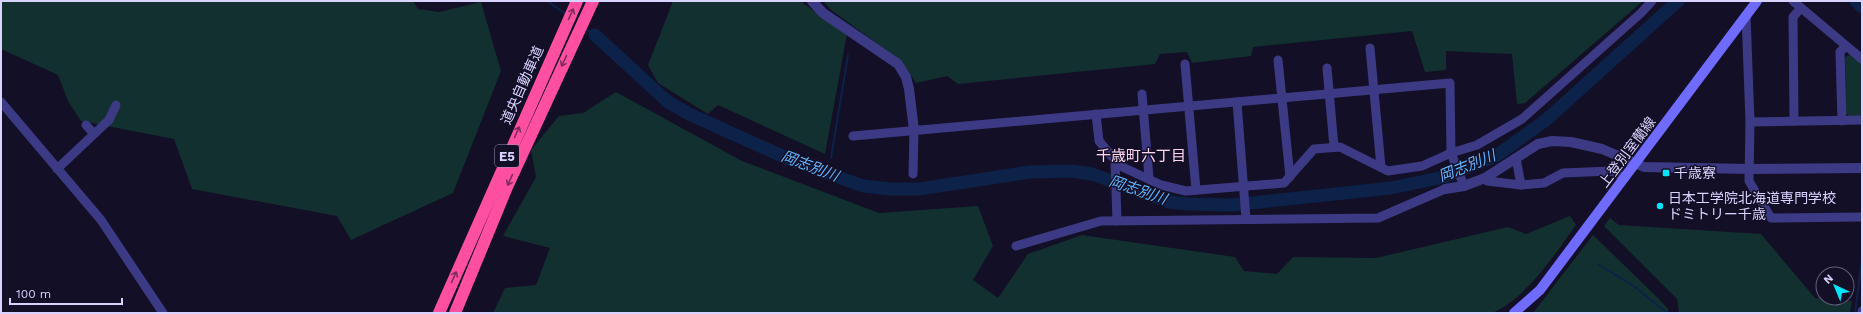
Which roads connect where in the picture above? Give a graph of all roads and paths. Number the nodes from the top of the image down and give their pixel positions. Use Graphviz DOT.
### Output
graph roads {
  1 [pos="577,1"];
  2 [pos="592,1"];
  3 [pos="812,1"];
  4 [pos="1652,1"];
  5 [pos="1757,1"];
  6 [pos="1793,1"];
  7 [pos="1801,8"];
  8 [pos="1746,15"];
  9 [pos="1846,46"];
  10 [pos="1370,48"];
  11 [pos="1862,59"];
  12 [pos="1278,60"];
  13 [pos="1185,64"];
  14 [pos="1327,68"];
  15 [pos="1374,90"];
  16 [pos="1142,94"];
  17 [pos="1330,94"];
  18 [pos="1282,97"];
  19 [pos="1,102"];
  20 [pos="1237,102"];
  21 [pos="116,105"];
  22 [pos="1189,106"];
  23 [pos="1144,110"];
  24 [pos="1096,114"];
  25 [pos="1862,120"];
  26 [pos="1794,121"];
  27 [pos="1842,121"];
  28 [pos="1750,122"];
  29 [pos="86,125"];
  30 [pos="914,130"];
  31 [pos="94,134"];
  32 [pos="853,136"];
  33 [pos="1334,147"];
  34 [pos="1452,156"];
  35 [pos="1516,158"];
  36 [pos="1636,164"];
  37 [pos="1116,166"];
  38 [pos="1381,167"];
  39 [pos="1862,168"];
  40 [pos="56,169"];
  41 [pos="1750,169"];
  42 [pos="914,174"];
  43 [pos="1290,177"];
  44 [pos="1149,178"];
  45 [pos="1485,178"];
  46 [pos="1625,178"];
  47 [pos="1462,181"];
  48 [pos="1242,185"];
  49 [pos="1521,185"];
  50 [pos="1445,189"];
  51 [pos="1196,190"];
  52 [pos="1246,215"];
  53 [pos="1862,217"];
  54 [pos="1117,221"];
  55 [pos="1016,246"];
  56 [pos="162,313"];
  57 [pos="439,313"];
  58 [pos="455,313"];
  59 [pos="1514,313"];
  57 -- 1 [label="highway, 道央自動車道 / E5, one-way"];
  2 -- 58 [label="highway, 道央自動車道 / E5, one-way"];
  3 -- 30 [label="street"];
  4 -- 34 [label="street"];
  5 -- 8 [label="main road, 上登別室蘭線"];
  6 -- 7 [label="street"];
  7 -- 9 [label="street"];
  7 -- 26 [label="street"];
  8 -- 28 [label="street"];
  8 -- 36 [label="main road, 上登別室蘭線"];
  9 -- 11 [label="street"];
  9 -- 27 [label="street"];
  10 -- 15 [label="street"];
  12 -- 18 [label="street"];
  13 -- 22 [label="street"];
  14 -- 17 [label="street"];
  15 -- 17 [label="street"];
  15 -- 34 [label="street"];
  15 -- 38 [label="street"];
  16 -- 23 [label="street"];
  17 -- 18 [label="street"];
  17 -- 33 [label="street"];
  18 -- 20 [label="street"];
  18 -- 43 [label="street"];
  19 -- 40 [label="street"];
  20 -- 22 [label="street"];
  20 -- 48 [label="street"];
  21 -- 31 [label="street"];
  22 -- 23 [label="street"];
  22 -- 51 [label="street"];
  23 -- 24 [label="street"];
  23 -- 44 [label="street"];
  24 -- 30 [label="street"];
  24 -- 37 [label="street"];
  25 -- 27 [label="street"];
  26 -- 27 [label="street"];
  26 -- 28 [label="street"];
  28 -- 41 [label="street"];
  29 -- 31 [label="street"];
  30 -- 32 [label="street"];
  30 -- 42 [label="street"];
  31 -- 40 [label="street"];
  33 -- 38 [label="street"];
  33 -- 43 [label="street"];
  34 -- 38 [label="street"];
  34 -- 47 [label="street"];
  35 -- 36 [label="street"];
  35 -- 45 [label="street"];
  35 -- 49 [label="street"];
  36 -- 41 [label="street"];
  36 -- 46 [label="main road, 上登別室蘭線"];
  37 -- 44 [label="street"];
  37 -- 54 [label="street"];
  39 -- 41 [label="street"];
  40 -- 56 [label="street"];
  41 -- 53 [label="street"];
  43 -- 48 [label="street"];
  44 -- 51 [label="street"];
  45 -- 47 [label="street"];
  45 -- 49 [label="street"];
  46 -- 49 [label="street"];
  46 -- 59 [label="main road, 上登別室蘭線"];
  47 -- 50 [label="street"];
  48 -- 51 [label="street"];
  48 -- 52 [label="street"];
  50 -- 52 [label="street"];
  52 -- 54 [label="street"];
  54 -- 55 [label="street"];
}
